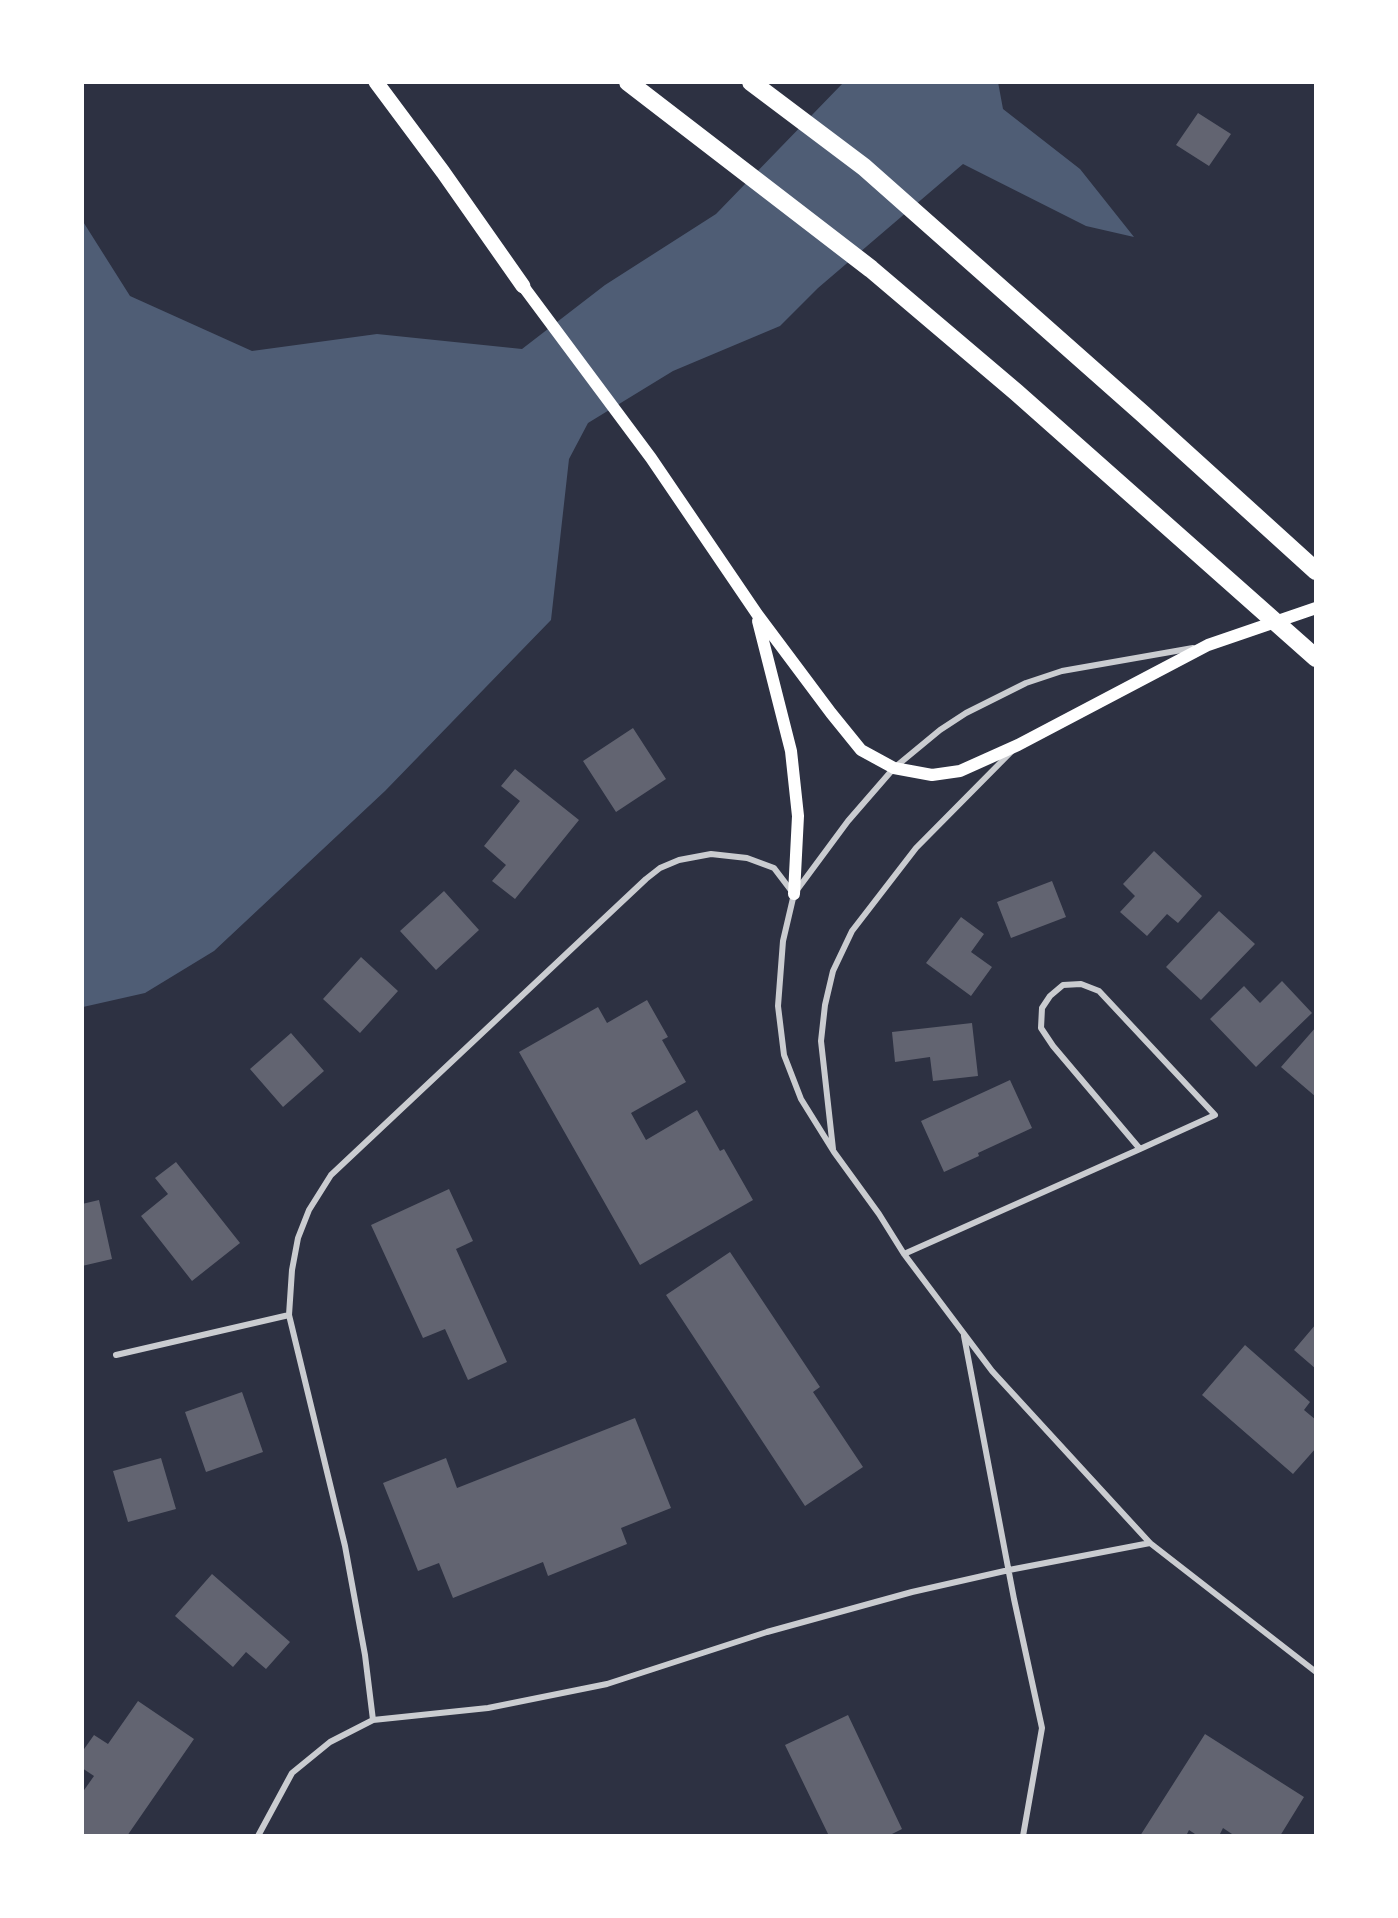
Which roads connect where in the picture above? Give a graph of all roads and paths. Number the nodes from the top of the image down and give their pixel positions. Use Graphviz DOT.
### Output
graph roads {
  1 [pos="376,82"];
  2 [pos="628,82"];
  3 [pos="751,82"];
  4 [pos="523,286"];
  5 [pos="1316,571"];
  6 [pos="1316,609"];
  7 [pos="757,614"];
  8 [pos="1208,645"];
  9 [pos="1316,658"];
  10 [pos="1018,745"];
  11 [pos="894,768"];
  12 [pos="794,894"];
  13 [pos="1140,1149"];
  14 [pos="834,1152"];
  15 [pos="904,1254"];
  16 [pos="290,1315"];
  17 [pos="964,1335"];
  18 [pos="116,1355"];
  19 [pos="1150,1543"];
  20 [pos="1009,1570"];
  21 [pos="1316,1672"];
  22 [pos="373,1720"];
  23 [pos="258,1836"];
  24 [pos="1023,1836"];
  1 -- 4 [label="main road"];
  2 -- 9 [label="highway"];
  3 -- 5 [label="highway"];
  4 -- 7 [label="main road"];
  6 -- 8 [label="main road"];
  7 -- 11 [label="main road"];
  7 -- 12 [label="main road"];
  8 -- 10 [label="main road"];
  8 -- 11 [label="street"];
  10 -- 11 [label="main road"];
  10 -- 14 [label="street"];
  11 -- 12 [label="street"];
  12 -- 14 [label="street"];
  12 -- 16 [label="street"];
  13 -- 13 [label="street"];
  13 -- 15 [label="street"];
  14 -- 15 [label="street"];
  15 -- 17 [label="street"];
  16 -- 18 [label="street"];
  16 -- 22 [label="street"];
  17 -- 19 [label="street"];
  17 -- 20 [label="street"];
  19 -- 20 [label="street"];
  19 -- 21 [label="street"];
  20 -- 22 [label="street"];
  20 -- 24 [label="street"];
  22 -- 23 [label="street"];
}
